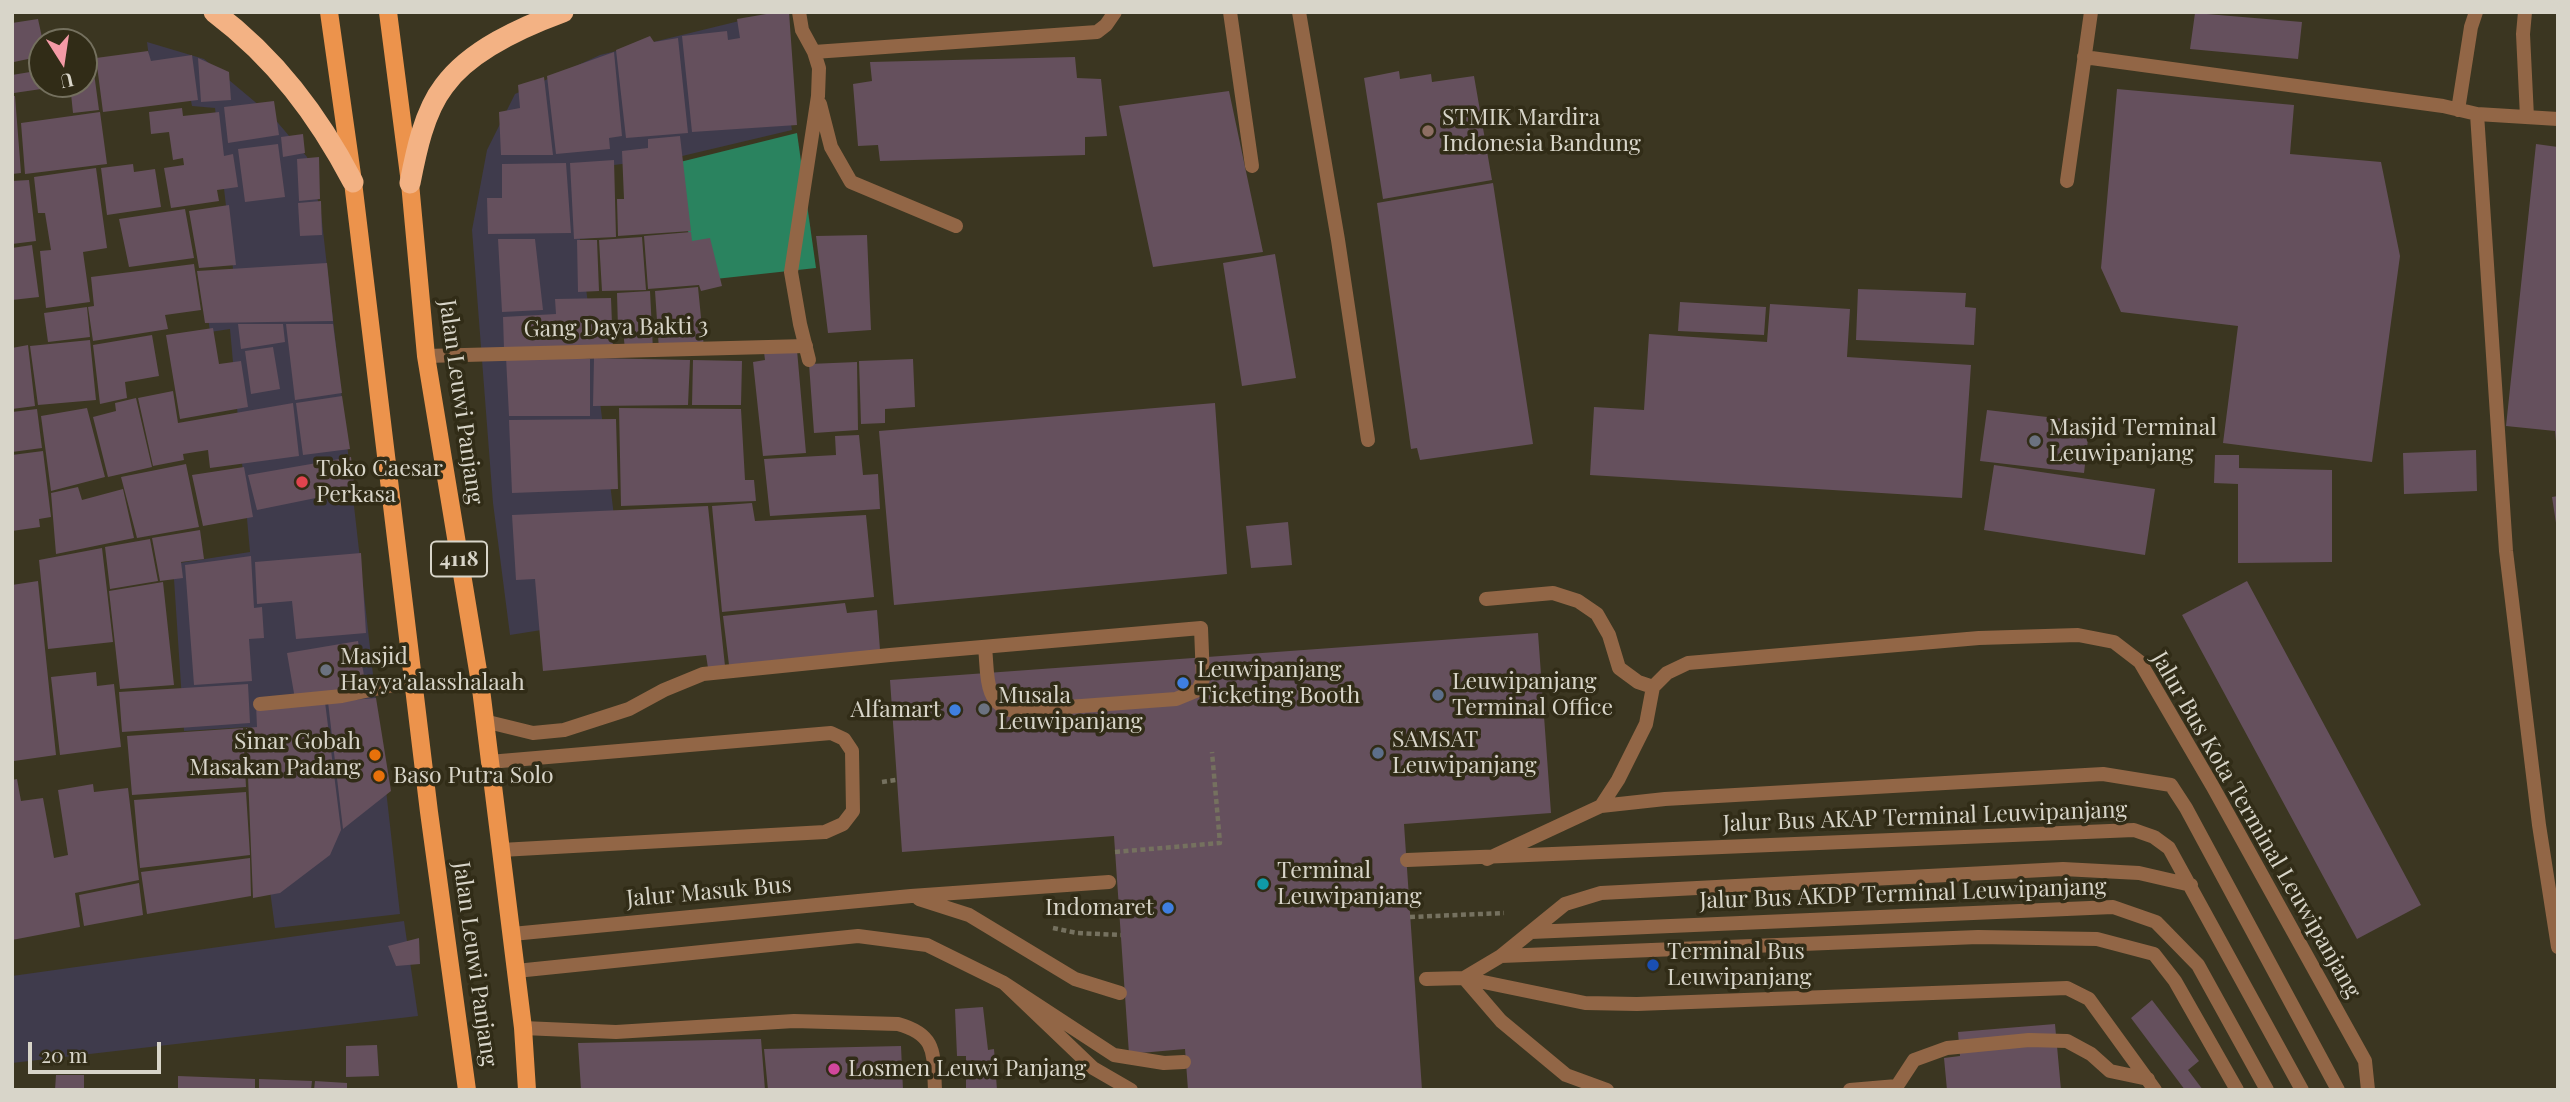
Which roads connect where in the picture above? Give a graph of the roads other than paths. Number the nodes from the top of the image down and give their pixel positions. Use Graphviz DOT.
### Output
graph roads {
  1 [pos="214,12"];
  2 [pos="329,12"];
  3 [pos="388,12"];
  4 [pos="562,12"];
  5 [pos="799,12"];
  6 [pos="1115,12"];
  7 [pos="1230,12"];
  8 [pos="1299,12"];
  9 [pos="2091,12"];
  10 [pos="2476,12"];
  11 [pos="2525,12"];
  12 [pos="814,52"];
  13 [pos="2084,57"];
  14 [pos="818,96"];
  15 [pos="2458,110"];
  16 [pos="2477,114"];
  17 [pos="2527,117"];
  18 [pos="2558,119"];
  19 [pos="1252,166"];
  20 [pos="2067,181"];
  21 [pos="353,182"];
  22 [pos="410,183"];
  23 [pos="956,226"];
  24 [pos="426,356"];
  25 [pos="1368,440"];
  26 [pos="1486,599"];
  27 [pos="985,647"];
  28 [pos="413,681"];
  29 [pos="1654,687"];
  30 [pos="260,704"];
  31 [pos="484,721"];
  32 [pos="489,762"];
  33 [pos="1601,806"];
  34 [pos="501,850"];
  35 [pos="1487,859"];
  36 [pos="1407,860"];
  37 [pos="1109,881"];
  38 [pos="2191,885"];
  39 [pos="911,896"];
  40 [pos="1531,932"];
  41 [pos="512,934"];
  42 [pos="2558,947"];
  43 [pos="1501,956"];
  44 [pos="516,971"];
  45 [pos="1464,978"];
  46 [pos="1426,979"];
  47 [pos="1004,983"];
  48 [pos="1120,993"];
  49 [pos="523,1028"];
  50 [pos="1184,1062"];
  51 [pos="2151,1084"];
  52 [pos="467,1090"];
  53 [pos="527,1090"];
  54 [pos="935,1090"];
  55 [pos="1130,1090"];
  56 [pos="1607,1090"];
  57 [pos="1850,1090"];
  58 [pos="2237,1090"];
  59 [pos="2267,1090"];
  60 [pos="2302,1090"];
  61 [pos="2338,1090"];
  62 [pos="2368,1090"];
  1 -- 21 [label="highway"];
  2 -- 21 [label="main road, Jalan Leuwi Panjang / 4118"];
  3 -- 22 [label="main road, Jalan Leuwi Panjang / 4118"];
  4 -- 22 [label="highway"];
  5 -- 12 [label="street"];
  6 -- 12 [label="street"];
  7 -- 19 [label="street"];
  8 -- 25 [label="street"];
  9 -- 13 [label="street"];
  10 -- 15 [label="street"];
  11 -- 17 [label="street"];
  12 -- 14 [label="street"];
  13 -- 15 [label="street"];
  13 -- 20 [label="street"];
  14 -- 23 [label="street"];
  14 -- 24 [label="street, Gang Daya Bakti 3"];
  15 -- 16 [label="street"];
  16 -- 17 [label="street"];
  16 -- 42 [label="street"];
  17 -- 18 [label="street"];
  21 -- 28 [label="main road, Jalan Leuwi Panjang / 4118"];
  22 -- 24 [label="main road, Jalan Leuwi Panjang / 4118"];
  24 -- 31 [label="main road, Jalan Leuwi Panjang / 4118"];
  26 -- 29 [label="street"];
  27 -- 27 [label="street"];
  27 -- 31 [label="street"];
  28 -- 30 [label="street"];
  28 -- 52 [label="main road, Jalan Leuwi Panjang / 4118"];
  29 -- 33 [label="street"];
  29 -- 62 [label="street, Jalur Bus Kota Terminal Leuwipanjang"];
  31 -- 32 [label="main road, Jalan Leuwi Panjang / 4118"];
  32 -- 34 [label="main road, Jalan Leuwi Panjang / 4118"];
  32 -- 34 [label="street"];
  33 -- 35 [label="street"];
  33 -- 61 [label="street, Jalur Bus AKAP Terminal Leuwipanjang"];
  34 -- 41 [label="main road, Jalan Leuwi Panjang / 4118"];
  35 -- 36 [label="street, Jalur Bus AKAP Terminal Leuwipanjang"];
  35 -- 38 [label="street, Jalur Bus AKAP Terminal Leuwipanjang"];
  37 -- 39 [label="street, Jalur Masuk Bus"];
  38 -- 40 [label="street, Jalur Bus AKDP Terminal Leuwipanjang"];
  38 -- 60 [label="street, Jalur Bus AKAP Terminal Leuwipanjang"];
  39 -- 41 [label="street, Jalur Masuk Bus"];
  39 -- 48 [label="street"];
  40 -- 43 [label="street, Jalur Bus AKDP Terminal Leuwipanjang"];
  40 -- 59 [label="street, Jalur Bus AKDP Terminal Leuwipanjang"];
  41 -- 44 [label="main road, Jalan Leuwi Panjang / 4118"];
  43 -- 45 [label="street, Jalur Bus AKDP Terminal Leuwipanjang"];
  43 -- 58 [label="street, Jalur Bus AKDP Terminal Leuwipanjang"];
  44 -- 47 [label="street"];
  44 -- 49 [label="main road, Jalan Leuwi Panjang / 4118"];
  45 -- 46 [label="street, Jalur Bus AKDP Terminal Leuwipanjang"];
  45 -- 51 [label="street, Jalur Bus AKDP Terminal Leuwipanjang"];
  45 -- 56 [label="street"];
  47 -- 50 [label="street"];
  47 -- 55 [label="street"];
  49 -- 53 [label="main road, Jalan Leuwi Panjang / 4118"];
  49 -- 54 [label="street"];
  51 -- 57 [label="street, Jalur Bus AKDP Terminal Leuwipanjang"];
}
